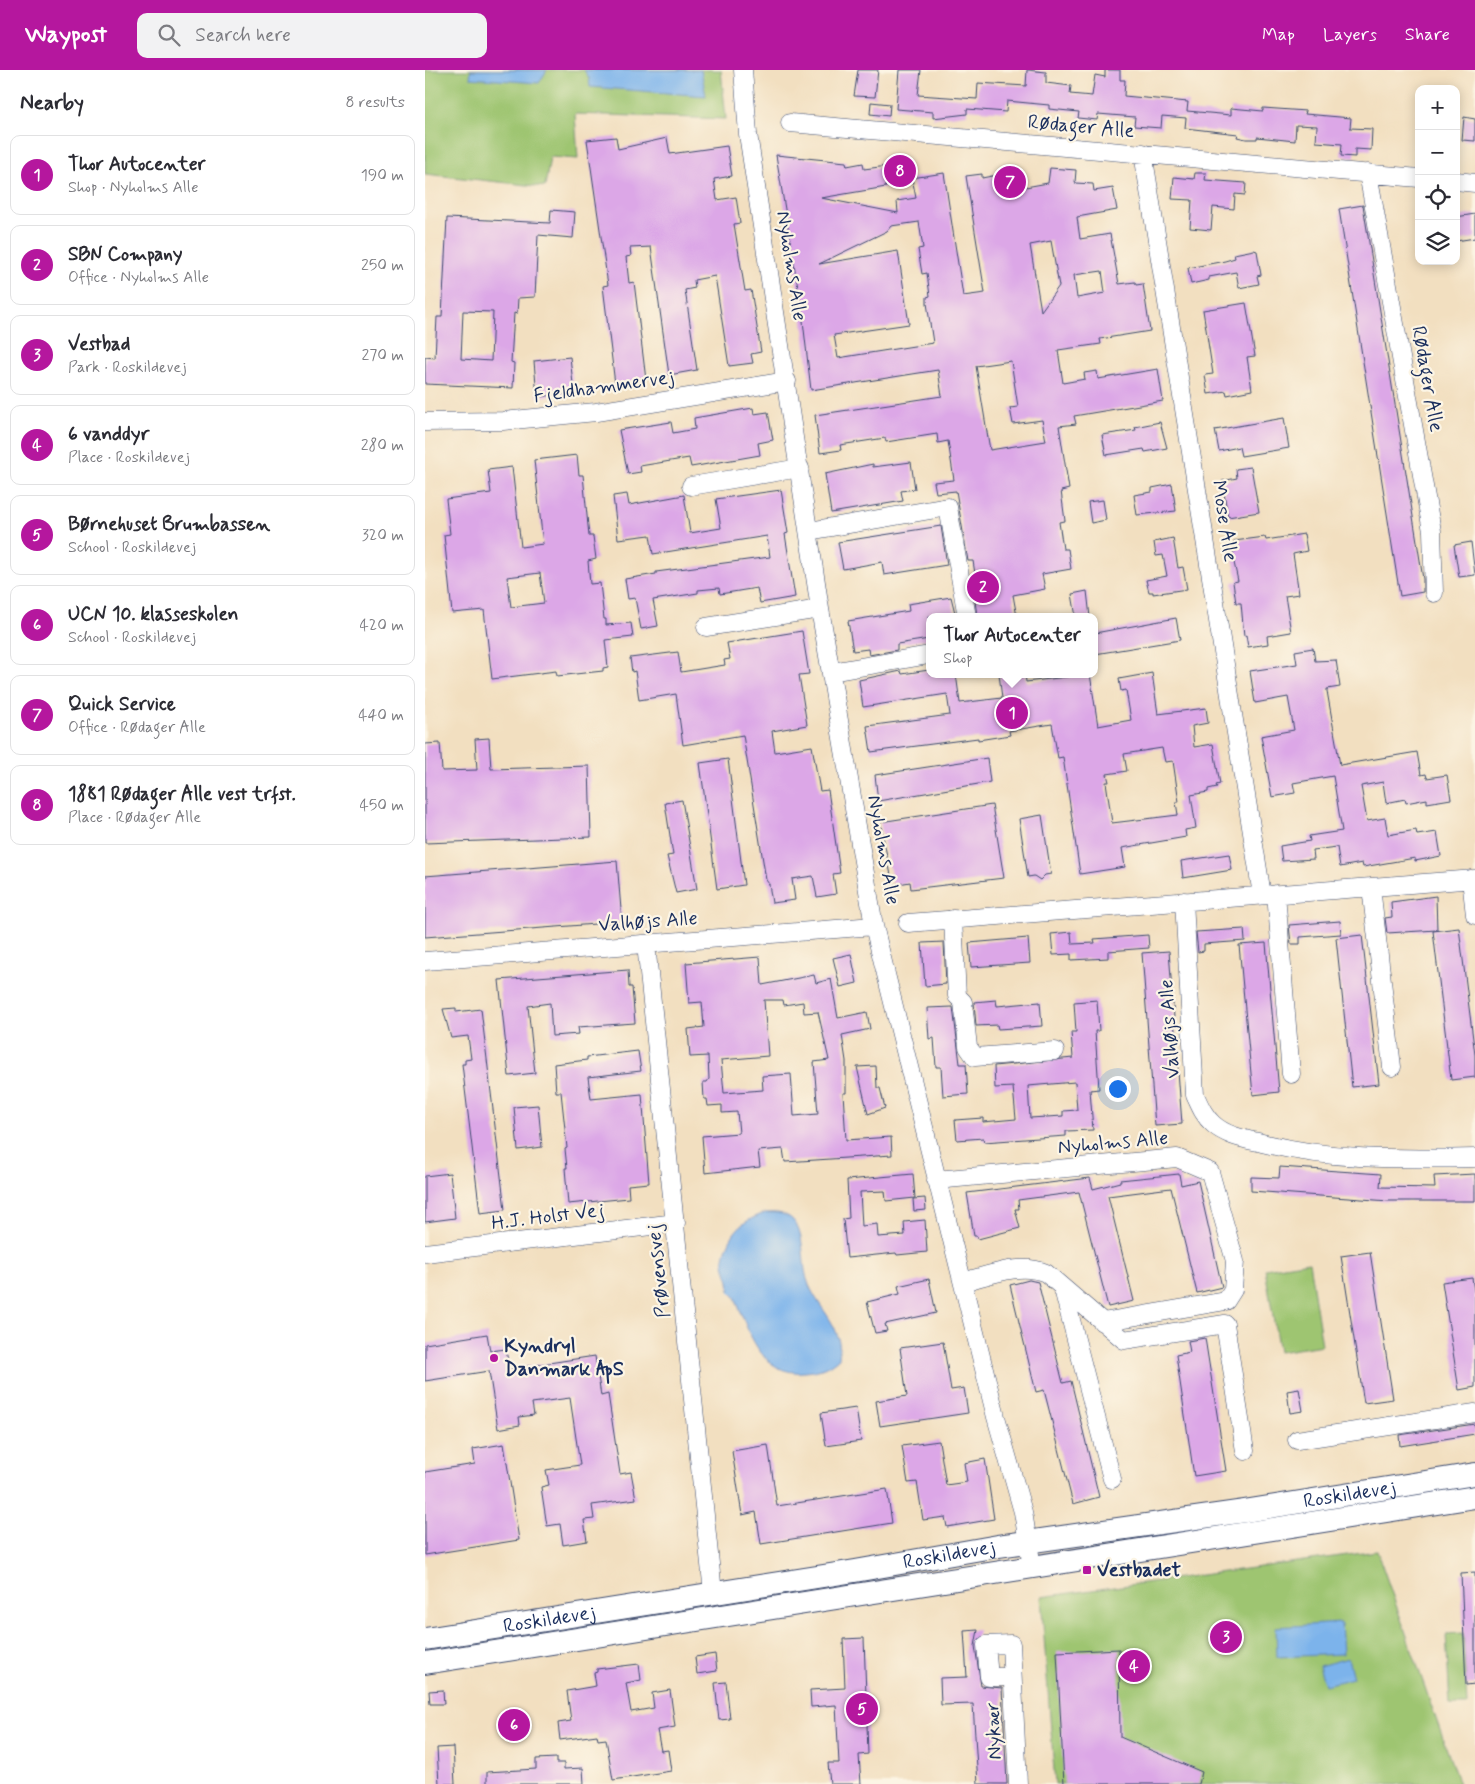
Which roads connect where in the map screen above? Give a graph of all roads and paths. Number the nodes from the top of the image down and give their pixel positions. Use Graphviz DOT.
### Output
graph roads {
  1 [pos="743,70"];
  2 [pos="790,123"];
  3 [pos="1143,153"];
  4 [pos="1368,173"];
  5 [pos="1415,178"];
  6 [pos="1460,181"];
  7 [pos="1475,183"];
  8 [pos="787,381"];
  9 [pos="425,422"];
  10 [pos="800,468"];
  11 [pos="691,486"];
  12 [pos="809,531"];
  13 [pos="1434,593"];
  14 [pos="821,609"];
  15 [pos="966,613"];
  16 [pos="706,627"];
  17 [pos="926,656"];
  18 [pos="831,672"];
  19 [pos="1473,879"];
  20 [pos="1371,887"];
  21 [pos="1269,895"];
  22 [pos="1184,901"];
  23 [pos="1475,915"];
  24 [pos="953,919"];
  25 [pos="908,923"];
  26 [pos="874,926"];
  27 [pos="646,944"];
  28 [pos="425,961"];
  29 [pos="1055,1051"];
  30 [pos="1391,1067"];
  31 [pos="1291,1074"];
  32 [pos="1475,1158"];
  33 [pos="936,1180"];
  34 [pos="676,1223"];
  35 [pos="425,1253"];
  36 [pos="963,1282"];
  37 [pos="1063,1289"];
  38 [pos="1102,1322"];
  39 [pos="1475,1413"];
  40 [pos="1297,1440"];
  41 [pos="1245,1451"];
  42 [pos="1475,1474"];
  43 [pos="1112,1478"];
  44 [pos="1475,1497"];
  45 [pos="1028,1542"];
  46 [pos="1032,1568"];
  47 [pos="713,1593"];
  48 [pos="425,1639"];
  49 [pos="425,1663"];
  50 [pos="1012,1677"];
  51 [pos="1018,1784"];
  1 -- 8 [label="street, Nyholms Alle"];
  2 -- 3 [label="street, Rødager Alle"];
  3 -- 4 [label="street, Rødager Alle"];
  3 -- 21 [label="street, Mose Alle"];
  4 -- 5 [label="street, Rødager Alle"];
  4 -- 13 [label="street, Rødager Alle"];
  6 -- 7 [label="street"];
  8 -- 9 [label="street, Fjeldhammervej"];
  8 -- 10 [label="street, Nyholms Alle"];
  10 -- 11 [label="street"];
  10 -- 12 [label="street, Nyholms Alle"];
  12 -- 14 [label="street, Nyholms Alle"];
  12 -- 15 [label="street"];
  14 -- 16 [label="street"];
  14 -- 18 [label="street, Nyholms Alle"];
  17 -- 18 [label="street"];
  18 -- 26 [label="street, Nyholms Alle"];
  19 -- 20 [label="street"];
  19 -- 23 [label="street"];
  20 -- 21 [label="street"];
  20 -- 30 [label="street"];
  21 -- 22 [label="street"];
  21 -- 31 [label="street"];
  22 -- 24 [label="street"];
  22 -- 32 [label="street, Valhøjs Alle"];
  24 -- 25 [label="street"];
  24 -- 29 [label="street"];
  26 -- 27 [label="street, Valhøjs Alle"];
  26 -- 33 [label="street, Nyholms Alle"];
  27 -- 28 [label="street, Valhøjs Alle"];
  27 -- 34 [label="street, Prøvensvej"];
  33 -- 36 [label="street, Nyholms Alle"];
  33 -- 38 [label="street, Nyholms Alle"];
  34 -- 35 [label="street, H.J. Holst Vej"];
  34 -- 47 [label="street, Prøvensvej"];
  36 -- 37 [label="street"];
  36 -- 45 [label="street, Nyholms Alle"];
  37 -- 38 [label="street"];
  37 -- 43 [label="street"];
  38 -- 41 [label="street"];
  39 -- 40 [label="street"];
  42 -- 45 [label="main road, Roskildevej"];
  44 -- 46 [label="main road, Roskildevej"];
  45 -- 46 [label="street, Nyholms Alle"];
  45 -- 47 [label="main road, Roskildevej"];
  46 -- 49 [label="main road, Roskildevej"];
  47 -- 48 [label="main road, Roskildevej"];
  50 -- 51 [label="street, Nykær"];
}
